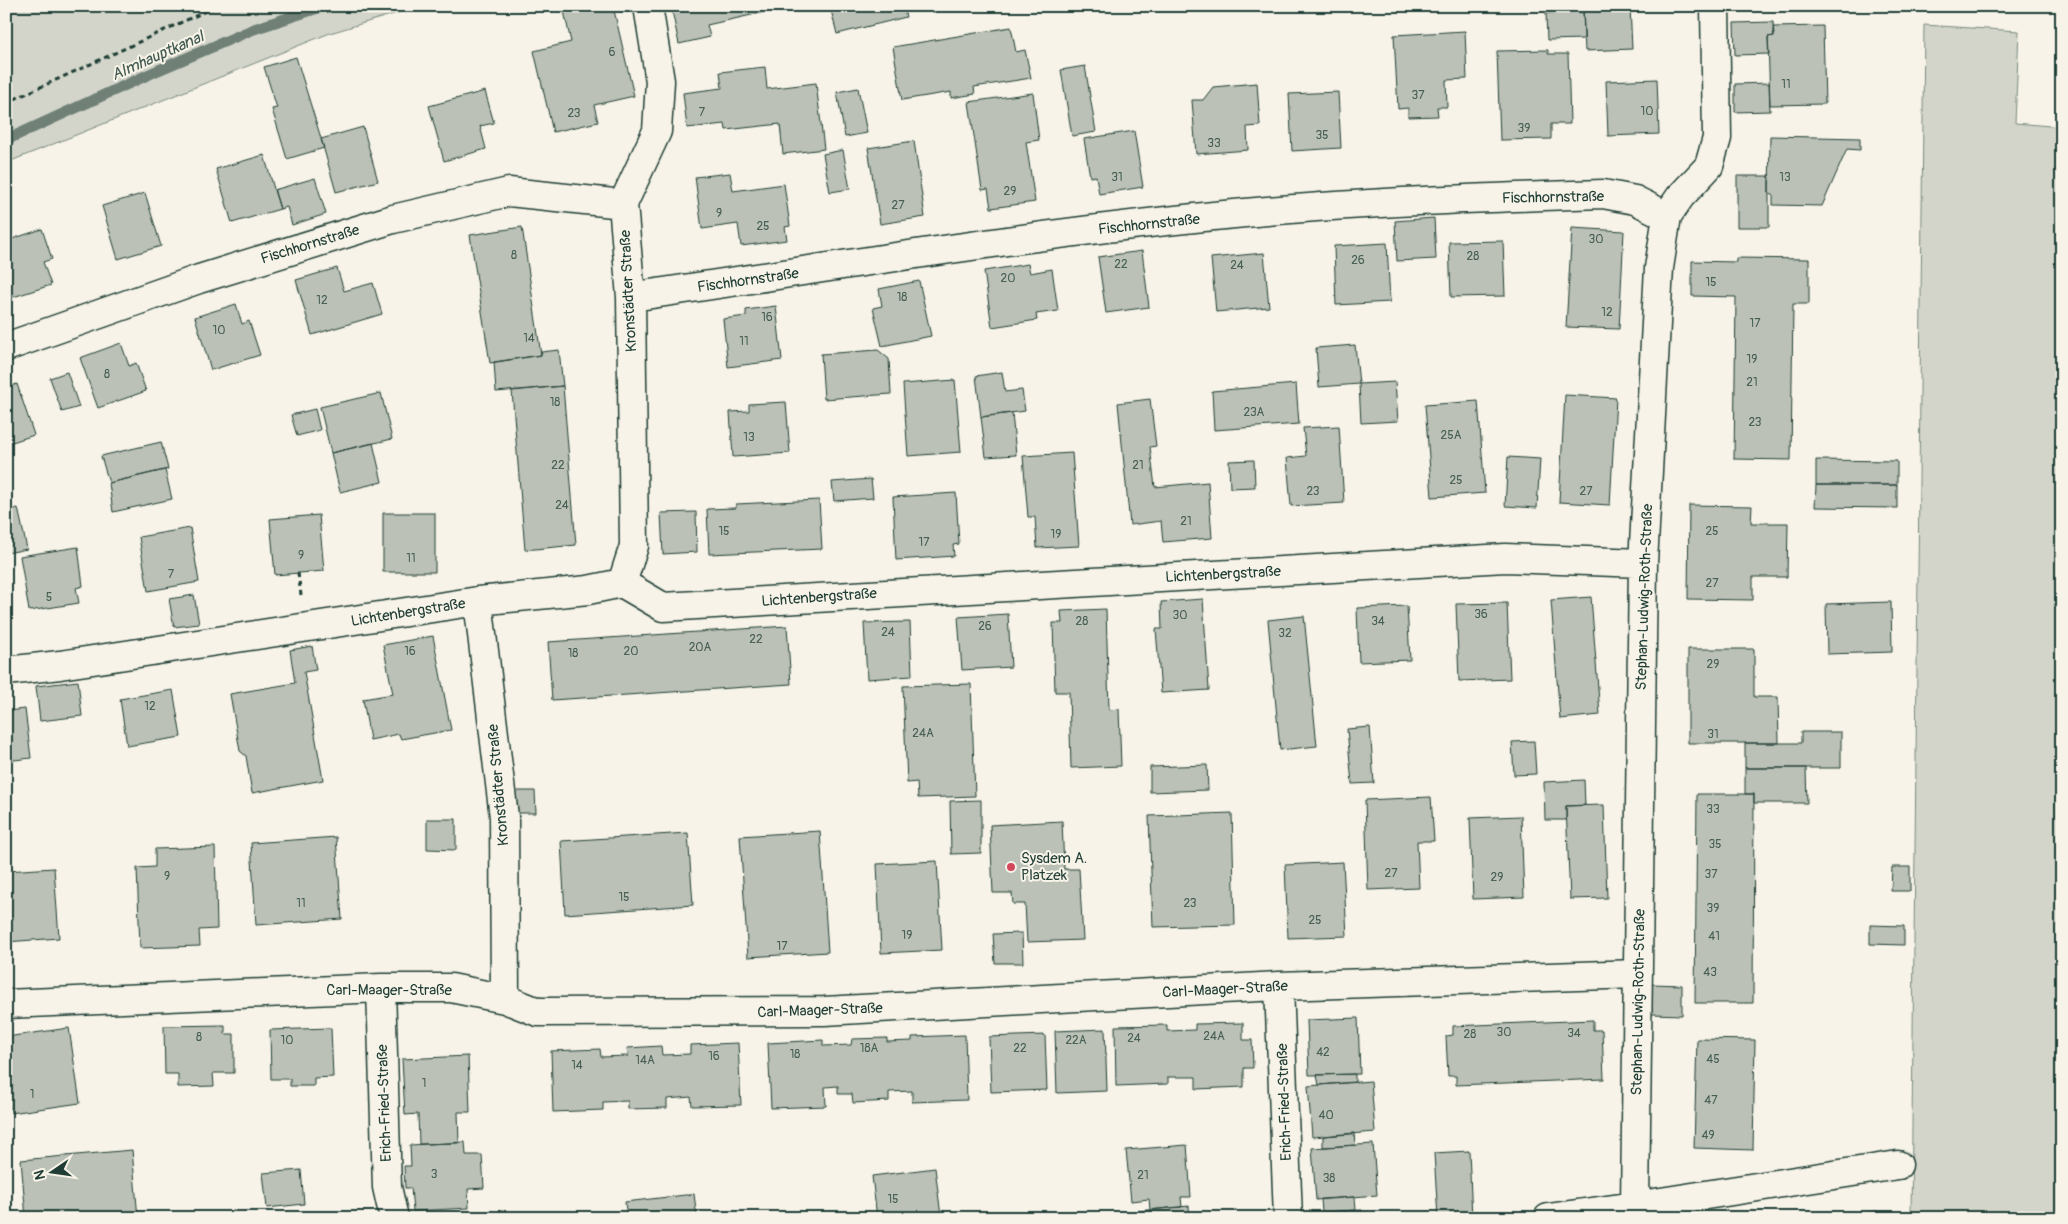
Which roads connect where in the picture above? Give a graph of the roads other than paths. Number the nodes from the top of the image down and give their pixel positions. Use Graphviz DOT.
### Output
graph roads {
  1 [pos="648,6"];
  2 [pos="1715,6"];
  3 [pos="623,204"];
  4 [pos="1667,216"];
  5 [pos="631,297"];
  6 [pos="6,347"];
  7 [pos="1644,563"];
  8 [pos="622,583"];
  9 [pos="478,601"];
  10 [pos="6,671"];
  11 [pos="1638,974"];
  12 [pos="1279,986"];
  13 [pos="381,988"];
  14 [pos="505,999"];
  15 [pos="6,1004"];
  16 [pos="1898,1165"];
  17 [pos="1635,1206"];
  18 [pos="394,1218"];
  19 [pos="1288,1218"];
  20 [pos="1548,1218"];
  1 -- 3 [label="street, Kronstädter Straße"];
  2 -- 4 [label="street, Stephan-Ludwig-Roth-Straße"];
  3 -- 5 [label="street, Kronstädter Straße"];
  3 -- 6 [label="street, Fischhornstraße"];
  4 -- 5 [label="street, Fischhornstraße"];
  4 -- 7 [label="street, Stephan-Ludwig-Roth-Straße"];
  5 -- 8 [label="street, Kronstädter Straße"];
  7 -- 8 [label="street, Lichtenbergstraße"];
  7 -- 11 [label="street, Stephan-Ludwig-Roth-Straße"];
  8 -- 9 [label="street, Lichtenbergstraße"];
  9 -- 10 [label="street, Lichtenbergstraße"];
  9 -- 14 [label="street, Kronstädter Straße"];
  11 -- 12 [label="street, Carl-Maager-Straße"];
  11 -- 17 [label="street, Stephan-Ludwig-Roth-Straße"];
  12 -- 14 [label="street, Carl-Maager-Straße"];
  12 -- 19 [label="street, Erich-Fried-Straße"];
  13 -- 14 [label="street, Carl-Maager-Straße"];
  13 -- 15 [label="street, Carl-Maager-Straße"];
  13 -- 18 [label="street, Erich-Fried-Straße"];
  16 -- 17 [label="street"];
  17 -- 20 [label="street"];
}
